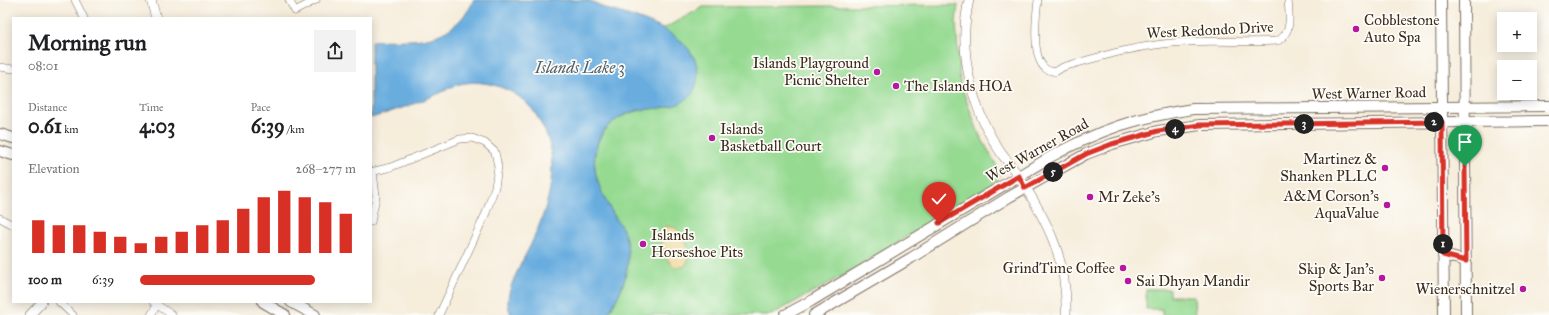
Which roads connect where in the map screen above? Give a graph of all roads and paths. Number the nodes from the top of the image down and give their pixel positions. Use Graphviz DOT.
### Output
graph roads {
  1 [pos="75,0"];
  2 [pos="151,0"];
  3 [pos="289,0"];
  4 [pos="316,0"];
  5 [pos="969,0"];
  6 [pos="1038,0"];
  7 [pos="1288,0"];
  8 [pos="1442,0"];
  9 [pos="1464,0"];
  10 [pos="84,17"];
  11 [pos="156,17"];
  12 [pos="0,67"];
  13 [pos="12,69"];
  14 [pos="1549,106"];
  15 [pos="1442,107"];
  16 [pos="1465,107"];
  17 [pos="1207,109"];
  18 [pos="1442,122"];
  19 [pos="1465,122"];
  20 [pos="1549,122"];
  21 [pos="1208,125"];
  22 [pos="0,134"];
  23 [pos="12,138"];
  24 [pos="0,151"];
  25 [pos="12,155"];
  26 [pos="372,172"];
  27 [pos="1019,176"];
  28 [pos="1025,188"];
  29 [pos="372,217"];
  30 [pos="0,218"];
  31 [pos="12,224"];
  32 [pos="1443,255"];
  33 [pos="1466,261"];
  34 [pos="41,303"];
  35 [pos="60,303"];
  36 [pos="155,303"];
  37 [pos="265,303"];
  38 [pos="293,303"];
  39 [pos="30,315"];
  40 [pos="73,315"];
  41 [pos="151,315"];
  42 [pos="172,315"];
  43 [pos="285,315"];
  44 [pos="315,315"];
  45 [pos="439,315"];
  46 [pos="785,315"];
  47 [pos="814,315"];
  48 [pos="1066,315"];
  49 [pos="1444,315"];
  50 [pos="1466,315"];
  1 -- 10 [label="street"];
  2 -- 11 [label="street"];
  3 -- 4 [label="street"];
  5 -- 27 [label="street"];
  6 -- 7 [label="street, West Redondo Drive"];
  8 -- 15 [label="main road"];
  9 -- 16 [label="main road"];
  12 -- 13 [label="street"];
  14 -- 16 [label="main road, West Warner Road"];
  15 -- 16 [label="main road, West Warner Road"];
  15 -- 17 [label="main road, West Warner Road"];
  15 -- 18 [label="main road"];
  16 -- 19 [label="main road"];
  17 -- 21 [label="main road"];
  17 -- 27 [label="main road, West Warner Road"];
  18 -- 19 [label="main road, West Warner Road"];
  18 -- 21 [label="main road, West Warner Road"];
  18 -- 32 [label="main road"];
  19 -- 20 [label="main road, West Warner Road"];
  19 -- 33 [label="main road"];
  21 -- 28 [label="main road, West Warner Road"];
  22 -- 23 [label="main road"];
  24 -- 25 [label="main road"];
  26 -- 29 [label="street"];
  26 -- 45 [label="street"];
  27 -- 28 [label="street"];
  27 -- 46 [label="main road, West Warner Road"];
  28 -- 47 [label="main road, West Warner Road"];
  28 -- 48 [label="street"];
  30 -- 31 [label="street"];
  32 -- 33 [label="main road"];
  32 -- 49 [label="main road"];
  33 -- 50 [label="main road"];
  34 -- 39 [label="street"];
  35 -- 40 [label="street"];
  36 -- 41 [label="street"];
  36 -- 42 [label="street"];
  37 -- 43 [label="main road"];
  38 -- 44 [label="main road"];
}
